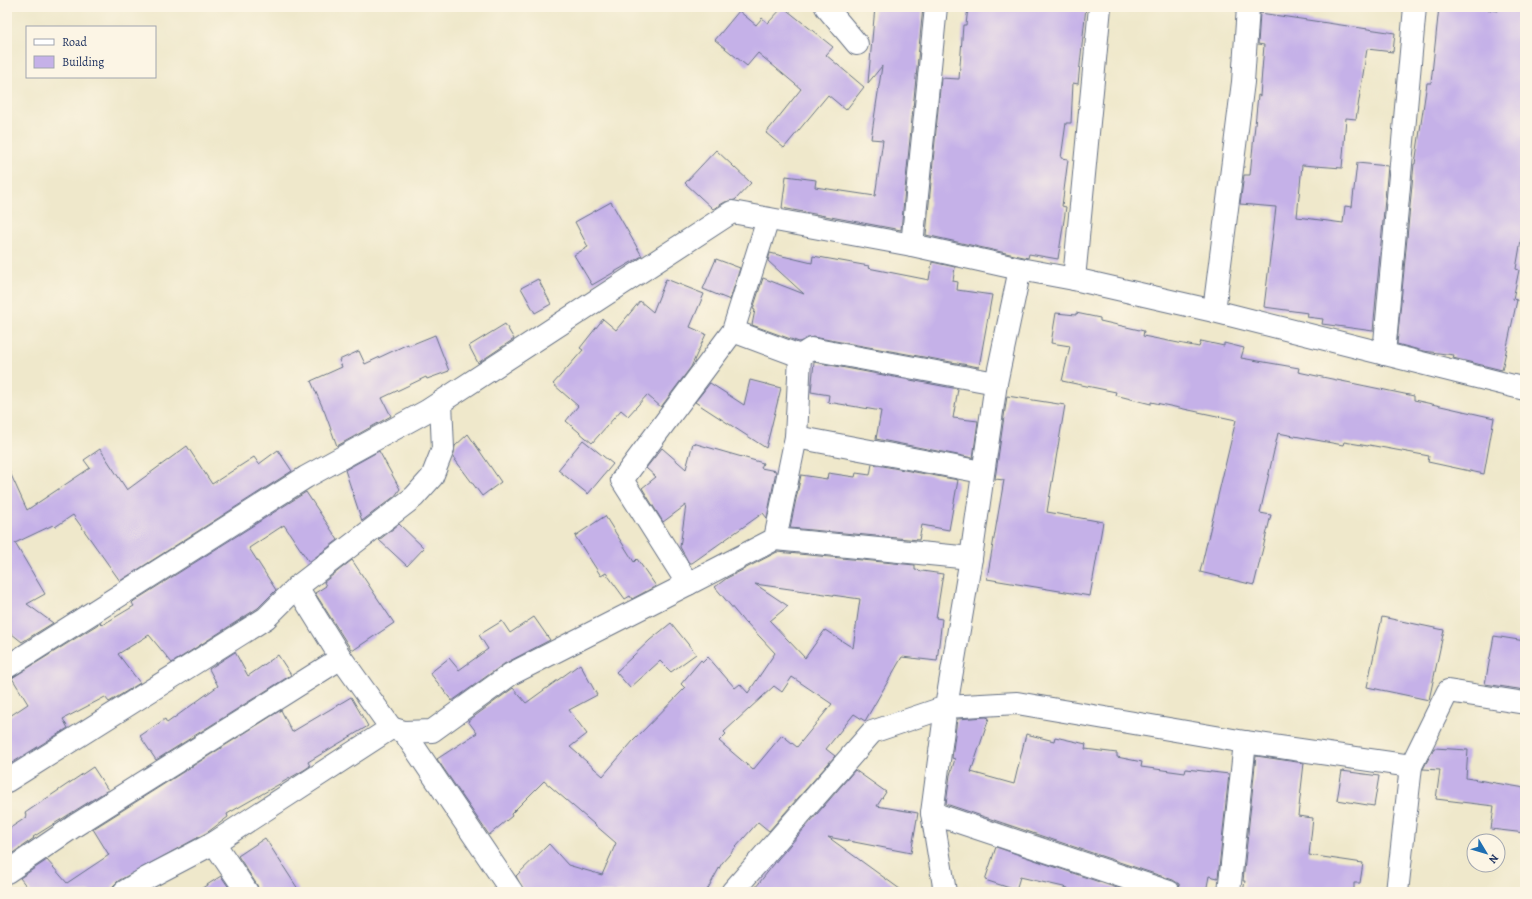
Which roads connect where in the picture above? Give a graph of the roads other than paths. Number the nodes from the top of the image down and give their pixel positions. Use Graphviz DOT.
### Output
graph roads {
  1 [pos="826,7"];
  2 [pos="936,7"];
  3 [pos="1100,7"];
  4 [pos="1248,7"];
  5 [pos="1416,7"];
  6 [pos="857,44"];
  7 [pos="768,220"];
  8 [pos="912,245"];
  9 [pos="1020,269"];
  10 [pos="1074,279"];
  11 [pos="1214,311"];
  12 [pos="733,331"];
  13 [pos="1384,354"];
  14 [pos="800,356"];
  15 [pos="996,383"];
  16 [pos="1525,389"];
  17 [pos="440,402"];
  18 [pos="796,437"];
  19 [pos="982,472"];
  20 [pos="775,539"];
  21 [pos="971,558"];
  22 [pos="688,584"];
  23 [pos="297,587"];
  24 [pos="341,658"];
  25 [pos="7,667"];
  26 [pos="1525,703"];
  27 [pos="946,707"];
  28 [pos="397,730"];
  29 [pos="1245,742"];
  30 [pos="1410,766"];
  31 [pos="7,780"];
  32 [pos="932,813"];
  33 [pos="214,843"];
  34 [pos="7,872"];
  35 [pos="742,889"];
  36 [pos="124,892"];
  37 [pos="247,892"];
  38 [pos="512,892"];
  39 [pos="945,892"];
  40 [pos="1169,892"];
  41 [pos="1229,892"];
  42 [pos="1397,892"];
  1 -- 6 [label="street"];
  2 -- 8 [label="street"];
  3 -- 10 [label="street"];
  4 -- 11 [label="street"];
  5 -- 13 [label="street"];
  7 -- 8 [label="street"];
  7 -- 12 [label="street"];
  7 -- 17 [label="street"];
  8 -- 9 [label="street"];
  9 -- 10 [label="street"];
  9 -- 15 [label="street"];
  10 -- 11 [label="street"];
  11 -- 13 [label="street"];
  12 -- 14 [label="street"];
  12 -- 22 [label="street"];
  13 -- 16 [label="street"];
  14 -- 15 [label="street"];
  14 -- 18 [label="street"];
  15 -- 19 [label="street"];
  17 -- 23 [label="street"];
  17 -- 25 [label="street"];
  18 -- 19 [label="street"];
  18 -- 20 [label="street"];
  19 -- 21 [label="street"];
  20 -- 21 [label="street"];
  20 -- 22 [label="street"];
  21 -- 27 [label="street"];
  22 -- 28 [label="street"];
  23 -- 24 [label="street"];
  23 -- 31 [label="street"];
  24 -- 28 [label="street"];
  24 -- 34 [label="street"];
  26 -- 30 [label="street"];
  27 -- 29 [label="street"];
  27 -- 32 [label="street"];
  27 -- 35 [label="street"];
  28 -- 33 [label="street"];
  28 -- 38 [label="street"];
  29 -- 30 [label="street"];
  29 -- 41 [label="street"];
  30 -- 42 [label="street"];
  32 -- 39 [label="street"];
  32 -- 40 [label="street"];
  33 -- 36 [label="street"];
  33 -- 37 [label="street"];
}
